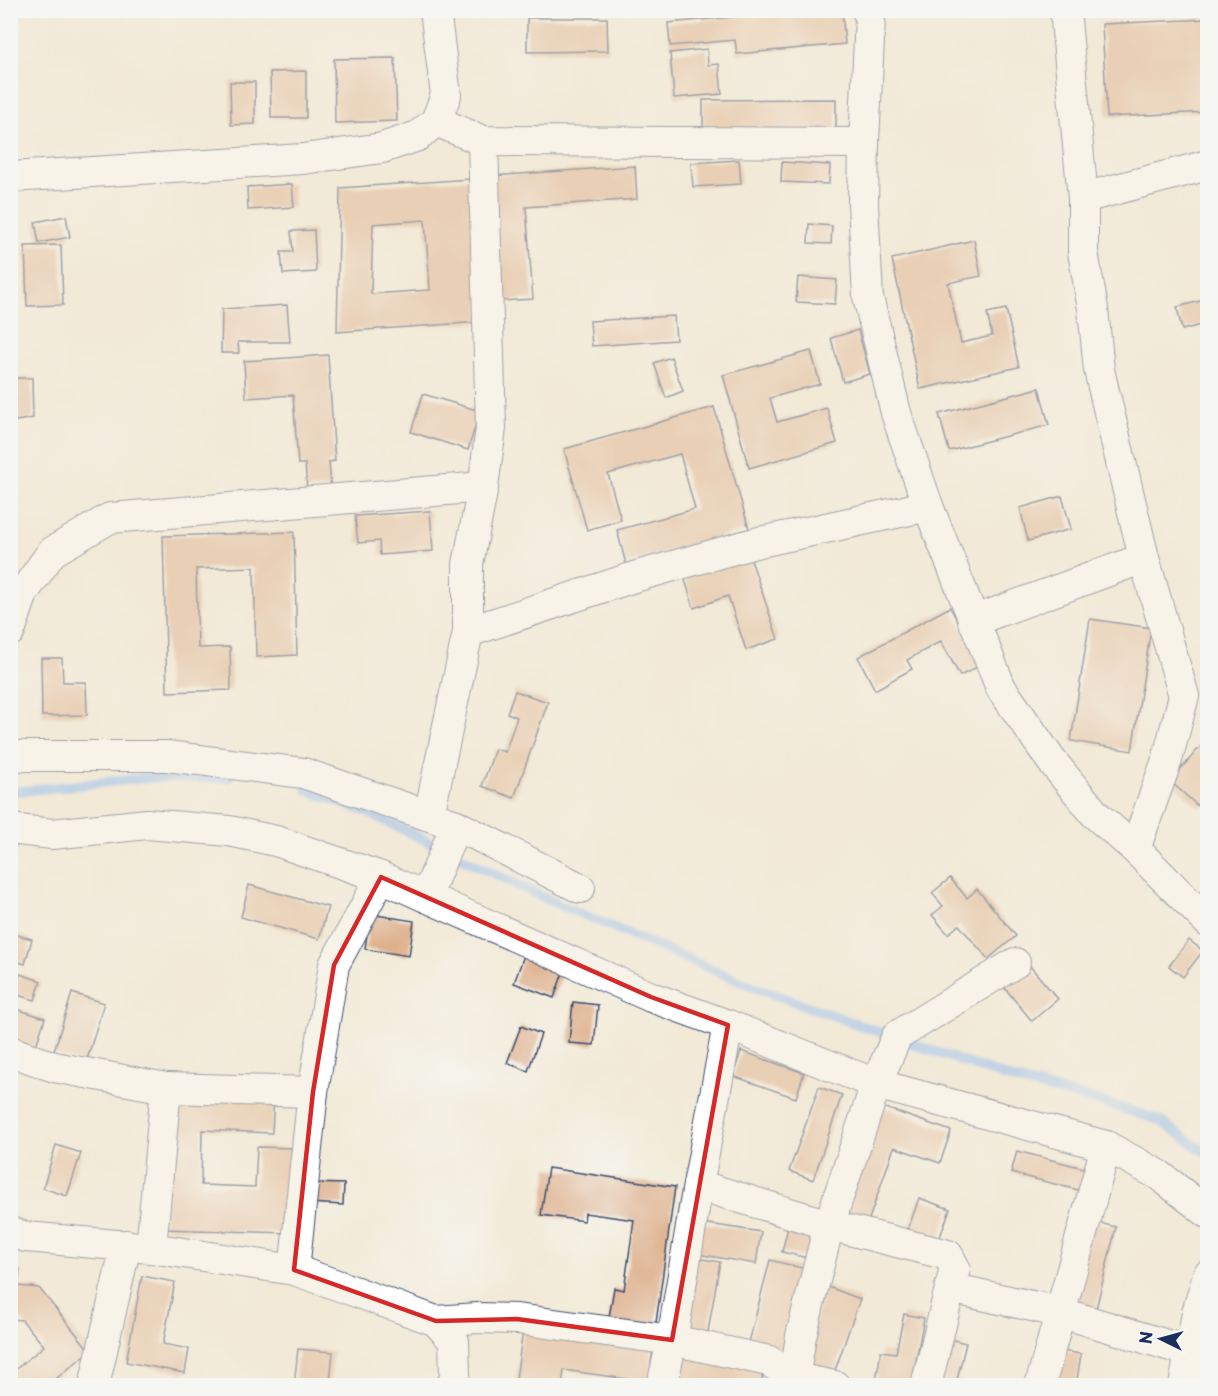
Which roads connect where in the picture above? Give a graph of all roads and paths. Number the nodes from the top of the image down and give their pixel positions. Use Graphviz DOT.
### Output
graph roads {
  1 [pos="435,10"];
  2 [pos="867,10"];
  3 [pos="1065,10"];
  4 [pos="436,121"];
  5 [pos="483,141"];
  6 [pos="864,143"];
  7 [pos="1208,165"];
  8 [pos="10,177"];
  9 [pos="1083,198"];
  10 [pos="483,486"];
  11 [pos="928,506"];
  12 [pos="1144,558"];
  13 [pos="973,621"];
  14 [pos="10,631"];
  15 [pos="468,632"];
  16 [pos="1196,690"];
  17 [pos="10,756"];
  18 [pos="10,829"];
  19 [pos="443,838"];
  20 [pos="1135,849"];
  21 [pos="381,877"];
  22 [pos="580,888"];
  23 [pos="426,897"];
  24 [pos="1208,922"];
  25 [pos="1015,963"];
  26 [pos="728,1024"];
  27 [pos="10,1051"];
  28 [pos="880,1074"];
  29 [pos="166,1088"];
  30 [pos="313,1092"];
  31 [pos="1106,1146"];
  32 [pos="698,1185"];
  33 [pos="1208,1213"];
  34 [pos="829,1225"];
  35 [pos="10,1232"];
  36 [pos="138,1246"];
  37 [pos="294,1270"];
  38 [pos="1208,1275"];
  39 [pos="950,1287"];
  40 [pos="1059,1311"];
  41 [pos="1202,1312"];
  42 [pos="436,1321"];
  43 [pos="672,1340"];
  44 [pos="1190,1352"];
  45 [pos="793,1382"];
  46 [pos="94,1386"];
  47 [pos="453,1386"];
  48 [pos="662,1386"];
  49 [pos="835,1386"];
  50 [pos="926,1386"];
  51 [pos="1040,1386"];
  52 [pos="1184,1386"];
  1 -- 4 [label="street"];
  2 -- 6 [label="street"];
  3 -- 9 [label="street"];
  4 -- 5 [label="street"];
  4 -- 8 [label="street"];
  5 -- 6 [label="street"];
  5 -- 10 [label="street"];
  6 -- 11 [label="street"];
  7 -- 9 [label="street"];
  9 -- 12 [label="street"];
  10 -- 14 [label="street"];
  10 -- 15 [label="street"];
  11 -- 13 [label="street"];
  11 -- 15 [label="street"];
  12 -- 13 [label="street"];
  12 -- 16 [label="street"];
  13 -- 20 [label="street"];
  15 -- 19 [label="street"];
  16 -- 20 [label="street"];
  17 -- 19 [label="street"];
  18 -- 21 [label="street"];
  19 -- 22 [label="street"];
  19 -- 23 [label="street"];
  20 -- 24 [label="street"];
  21 -- 23 [label="street"];
  21 -- 30 [label="street"];
  23 -- 26 [label="street"];
  25 -- 28 [label="street"];
  26 -- 28 [label="street"];
  26 -- 32 [label="street"];
  27 -- 29 [label="street"];
  28 -- 31 [label="street"];
  28 -- 34 [label="street"];
  29 -- 30 [label="street"];
  29 -- 36 [label="street"];
  30 -- 37 [label="street"];
  31 -- 33 [label="street"];
  31 -- 40 [label="street"];
  32 -- 34 [label="street"];
  32 -- 43 [label="street"];
  34 -- 39 [label="street"];
  34 -- 45 [label="street"];
  35 -- 36 [label="street"];
  36 -- 37 [label="street"];
  36 -- 46 [label="street"];
  37 -- 42 [label="street"];
  38 -- 41 [label="street"];
  39 -- 40 [label="street"];
  39 -- 50 [label="street"];
  40 -- 44 [label="street"];
  40 -- 51 [label="street"];
  41 -- 44 [label="street"];
  42 -- 43 [label="street"];
  42 -- 47 [label="street"];
  43 -- 45 [label="street"];
  43 -- 48 [label="street"];
  44 -- 52 [label="street"];
  45 -- 49 [label="street"];
}
